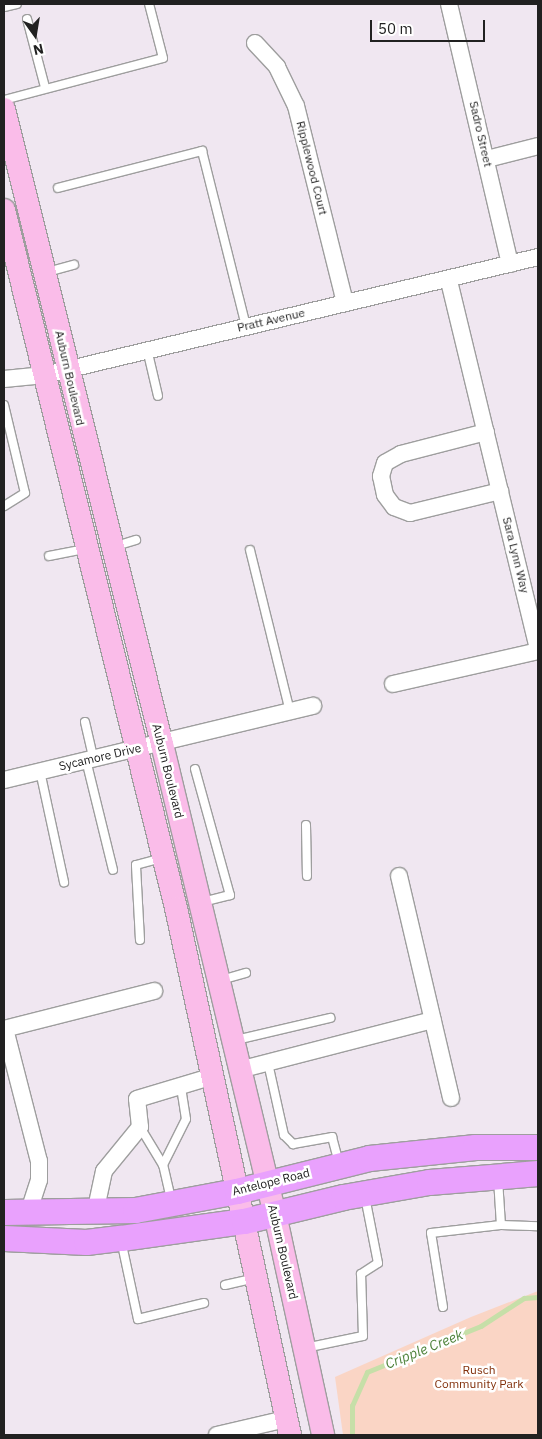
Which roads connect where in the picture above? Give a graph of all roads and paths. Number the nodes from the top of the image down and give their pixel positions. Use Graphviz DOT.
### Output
graph roads {
  1 [pos="16,4"];
  2 [pos="149,4"];
  3 [pos="449,4"];
  4 [pos="4,7"];
  5 [pos="27,20"];
  6 [pos="255,43"];
  7 [pos="45,87"];
  8 [pos="4,100"];
  9 [pos="4,109"];
  10 [pos="538,146"];
  11 [pos="4,154"];
  12 [pos="487,159"];
  13 [pos="58,188"];
  14 [pos="4,210"];
  15 [pos="30,210"];
  16 [pos="538,257"];
  17 [pos="510,264"];
  18 [pos="74,265"];
  19 [pos="44,272"];
  20 [pos="449,281"];
  21 [pos="346,304"];
  22 [pos="246,326"];
  23 [pos="147,349"];
  24 [pos="69,368"];
  25 [pos="45,375"];
  26 [pos="4,379"];
  27 [pos="158,396"];
  28 [pos="4,406"];
  29 [pos="486,432"];
  30 [pos="500,491"];
  31 [pos="4,506"];
  32 [pos="136,540"];
  33 [pos="113,547"];
  34 [pos="87,548"];
  35 [pos="250,550"];
  36 [pos="48,556"];
  37 [pos="538,650"];
  38 [pos="393,684"];
  39 [pos="313,706"];
  40 [pos="290,712"];
  41 [pos="86,722"];
  42 [pos="162,744"];
  43 [pos="138,747"];
  44 [pos="90,758"];
  45 [pos="195,769"];
  46 [pos="39,771"];
  47 [pos="4,780"];
  48 [pos="306,825"];
  49 [pos="164,858"];
  50 [pos="113,870"];
  51 [pos="307,876"];
  52 [pos="399,876"];
  53 [pos="64,882"];
  54 [pos="200,903"];
  55 [pos="140,940"];
  56 [pos="246,974"];
  57 [pos="218,981"];
  58 [pos="154,991"];
  59 [pos="330,1018"];
  60 [pos="433,1020"];
  61 [pos="4,1029"];
  62 [pos="232,1042"];
  63 [pos="268,1063"];
  64 [pos="239,1070"];
  65 [pos="210,1077"];
  66 [pos="181,1086"];
  67 [pos="451,1098"];
  68 [pos="140,1127"];
  69 [pos="538,1147"];
  70 [pos="163,1165"];
  71 [pos="339,1166"];
  72 [pos="538,1173"];
  73 [pos="497,1175"];
  74 [pos="267,1183"];
  75 [pos="237,1191"];
  76 [pos="364,1192"];
  77 [pos="172,1204"];
  78 [pos="16,1213"];
  79 [pos="95,1213"];
  80 [pos="275,1214"];
  81 [pos="244,1220"];
  82 [pos="501,1225"];
  83 [pos="538,1226"];
  84 [pos="4,1238"];
  85 [pos="121,1238"];
  86 [pos="256,1278"];
  87 [pos="225,1285"];
  88 [pos="204,1303"];
  89 [pos="444,1307"];
  90 [pos="305,1348"];
  91 [pos="288,1427"];
  92 [pos="217,1435"];
  93 [pos="323,1435"];
  1 -- 4 [label="lane"];
  2 -- 7 [label="lane"];
  3 -- 12 [label="street, Sadro Street"];
  5 -- 7 [label="lane"];
  6 -- 21 [label="street, Ripplewood Court"];
  7 -- 8 [label="lane"];
  9 -- 15 [label="main road, Auburn Boulevard"];
  10 -- 12 [label="street"];
  11 -- 15 [label="main road"];
  12 -- 17 [label="street, Sadro Street"];
  13 -- 22 [label="lane"];
  14 -- 25 [label="main road, Auburn Boulevard"];
  15 -- 19 [label="main road, Auburn Boulevard"];
  16 -- 17 [label="street, Pratt Avenue"];
  17 -- 20 [label="street, Pratt Avenue"];
  18 -- 19 [label="lane"];
  19 -- 24 [label="main road, Auburn Boulevard"];
  20 -- 21 [label="street, Pratt Avenue"];
  20 -- 29 [label="street, Sara Lynn Way"];
  21 -- 22 [label="street, Pratt Avenue"];
  22 -- 23 [label="street, Pratt Avenue"];
  23 -- 24 [label="street, Pratt Avenue"];
  23 -- 27 [label="lane"];
  24 -- 25 [label="street, Pratt Avenue"];
  24 -- 33 [label="main road, Auburn Boulevard"];
  25 -- 26 [label="street, Pratt Avenue"];
  25 -- 34 [label="main road, Auburn Boulevard"];
  28 -- 31 [label="lane"];
  29 -- 30 [label="street, Sara Lynn Way"];
  29 -- 30 [label="street"];
  30 -- 37 [label="street, Sara Lynn Way"];
  32 -- 33 [label="lane"];
  33 -- 42 [label="main road, Auburn Boulevard"];
  34 -- 36 [label="lane"];
  34 -- 43 [label="main road, Auburn Boulevard"];
  35 -- 40 [label="lane"];
  37 -- 38 [label="street"];
  39 -- 40 [label="street, Sycamore Drive"];
  40 -- 42 [label="street, Sycamore Drive"];
  41 -- 44 [label="lane"];
  42 -- 43 [label="street, Sycamore Drive"];
  42 -- 54 [label="main road, Auburn Boulevard"];
  43 -- 44 [label="street, Sycamore Drive"];
  43 -- 49 [label="main road, Auburn Boulevard"];
  44 -- 46 [label="street, Sycamore Drive"];
  44 -- 50 [label="lane"];
  45 -- 54 [label="lane"];
  46 -- 47 [label="street, Sycamore Drive"];
  46 -- 53 [label="lane"];
  48 -- 51 [label="lane"];
  49 -- 55 [label="lane"];
  49 -- 65 [label="main road, Auburn Boulevard"];
  52 -- 60 [label="street"];
  54 -- 57 [label="main road, Auburn Boulevard"];
  56 -- 57 [label="lane"];
  57 -- 62 [label="main road, Auburn Boulevard"];
  58 -- 61 [label="street"];
  59 -- 62 [label="lane"];
  60 -- 63 [label="street"];
  60 -- 67 [label="street"];
  61 -- 78 [label="street"];
  62 -- 64 [label="main road, Auburn Boulevard"];
  63 -- 64 [label="street"];
  63 -- 71 [label="lane"];
  64 -- 74 [label="main road, Auburn Boulevard"];
  65 -- 66 [label="street"];
  65 -- 75 [label="main road, Auburn Boulevard"];
  66 -- 68 [label="street"];
  66 -- 70 [label="lane"];
  68 -- 70 [label="lane"];
  68 -- 79 [label="street"];
  69 -- 71 [label="main road, Antelope Road"];
  70 -- 77 [label="lane"];
  71 -- 74 [label="main road, Antelope Road"];
  72 -- 73 [label="main road"];
  73 -- 76 [label="main road"];
  73 -- 82 [label="lane"];
  74 -- 75 [label="main road, Antelope Road"];
  74 -- 80 [label="main road, Auburn Boulevard"];
  75 -- 77 [label="main road, Antelope Road"];
  75 -- 81 [label="main road, Auburn Boulevard"];
  76 -- 80 [label="main road"];
  76 -- 90 [label="lane"];
  77 -- 79 [label="main road, Antelope Road"];
  78 -- 79 [label="main road, Antelope Road"];
  80 -- 81 [label="main road"];
  80 -- 90 [label="main road, Auburn Boulevard"];
  81 -- 85 [label="main road"];
  81 -- 86 [label="main road, Auburn Boulevard"];
  82 -- 83 [label="lane"];
  82 -- 89 [label="lane"];
  84 -- 85 [label="main road"];
  85 -- 88 [label="lane"];
  86 -- 87 [label="lane"];
  86 -- 91 [label="main road, Auburn Boulevard"];
  90 -- 93 [label="main road, Auburn Boulevard"];
  91 -- 92 [label="street"];
}
